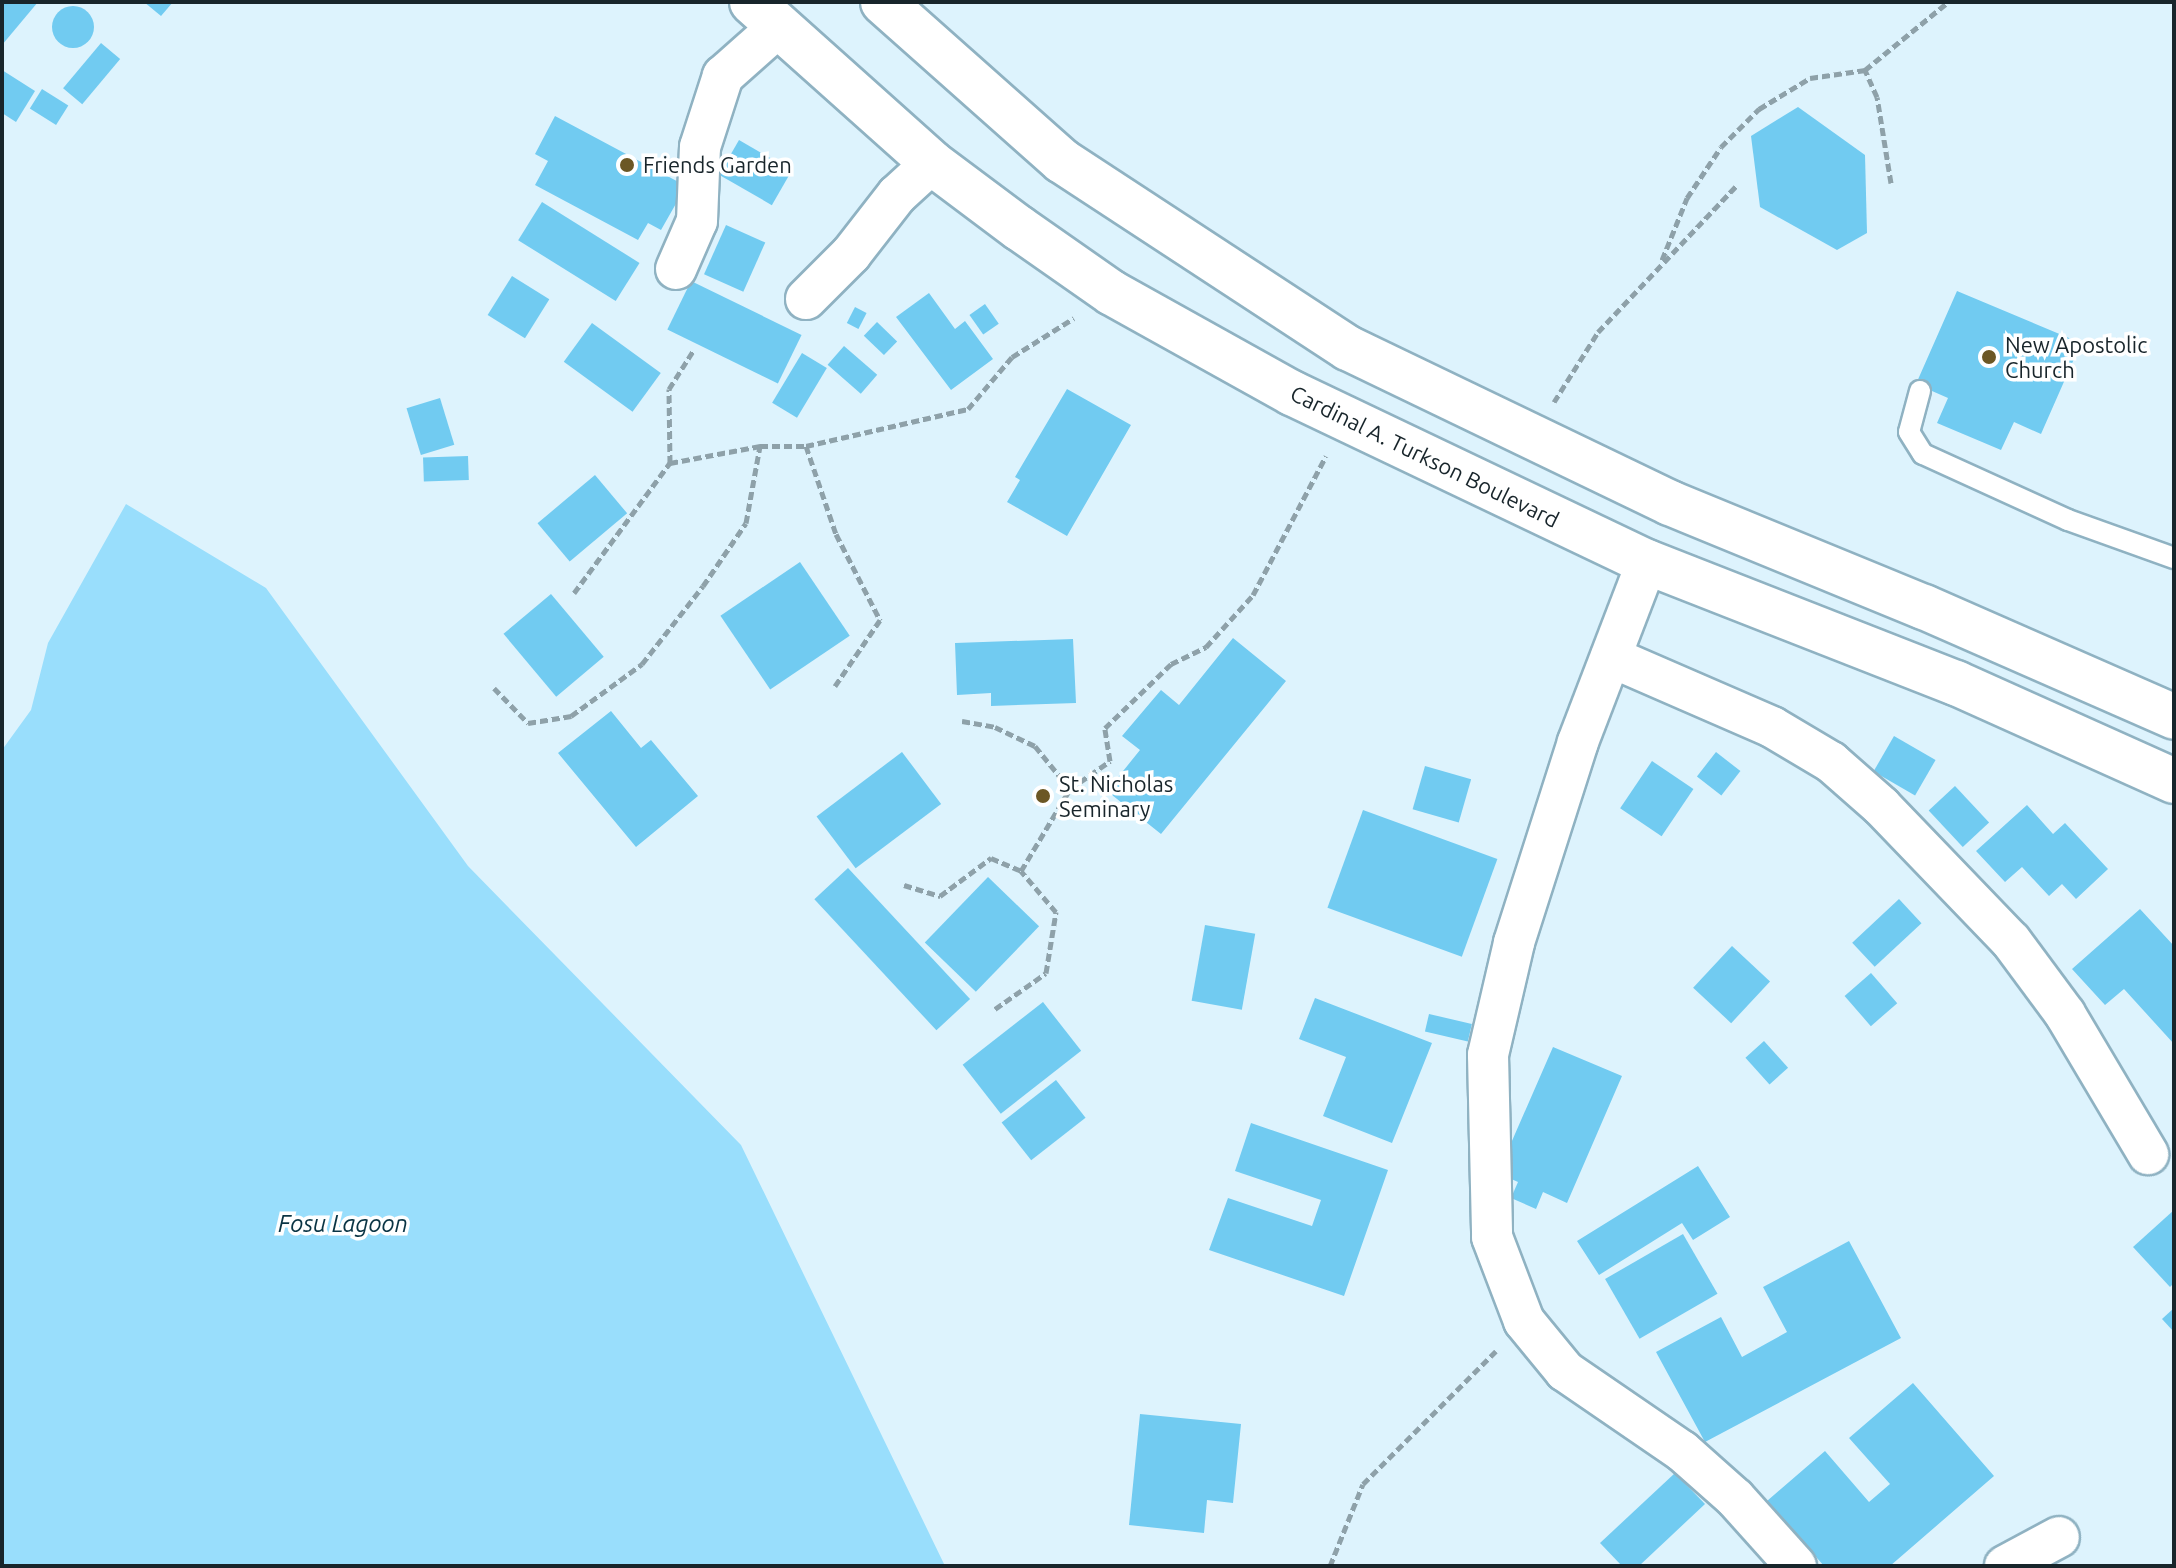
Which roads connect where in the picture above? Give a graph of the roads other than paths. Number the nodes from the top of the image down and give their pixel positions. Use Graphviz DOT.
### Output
graph roads {
  1 [pos="883,2"];
  2 [pos="764,15"];
  3 [pos="932,163"];
  4 [pos="676,269"];
  5 [pos="806,299"];
  6 [pos="1920,391"];
  7 [pos="2174,558"];
  8 [pos="1647,562"];
  9 [pos="1611,657"];
  10 [pos="2174,717"];
  11 [pos="2174,781"];
  12 [pos="2148,1154"];
  13 [pos="2059,1537"];
  14 [pos="1796,1566"];
  15 [pos="2005,1566"];
  1 -- 10 [label="street"];
  2 -- 3 [label="street, Cardinal A. Turkson Boulevard"];
  2 -- 4 [label="street"];
  3 -- 5 [label="street"];
  3 -- 8 [label="street, Cardinal A. Turkson Boulevard"];
  6 -- 7 [label="lane"];
  8 -- 9 [label="street"];
  8 -- 11 [label="street, Cardinal A. Turkson Boulevard"];
  9 -- 12 [label="street"];
  9 -- 14 [label="street"];
  13 -- 15 [label="street"];
}
